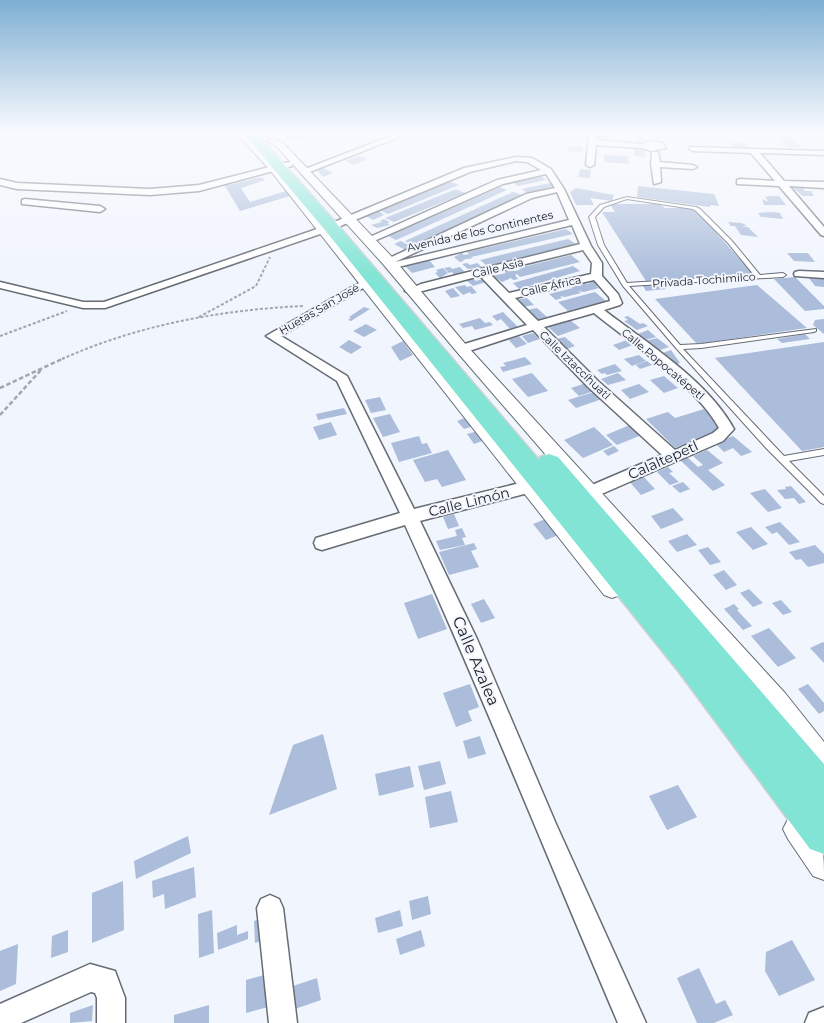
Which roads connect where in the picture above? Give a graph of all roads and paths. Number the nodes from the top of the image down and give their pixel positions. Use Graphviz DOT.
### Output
graph roads {
  1 [pos="0,182"];
  2 [pos="225,182"];
  3 [pos="300,182"];
  4 [pos="300,182"];
  5 [pos="439,182"];
  6 [pos="500,182"];
  7 [pos="555,182"];
  8 [pos="740,182"];
  9 [pos="780,184"];
  10 [pos="824,185"];
  11 [pos="82,189"];
  12 [pos="560,189"];
  13 [pos="529,196"];
  14 [pos="25,202"];
  15 [pos="60,205"];
  16 [pos="100,209"];
  17 [pos="574,222"];
  18 [pos="820,224"];
  19 [pos="337,225"];
  20 [pos="824,233"];
  21 [pos="368,240"];
  22 [pos="272,246"];
  23 [pos="586,246"];
  24 [pos="390,264"];
  25 [pos="482,272"];
  26 [pos="799,274"];
  27 [pos="783,275"];
  28 [pos="824,275"];
  29 [pos="596,276"];
  30 [pos="758,276"];
  31 [pos="366,282"];
  32 [pos="0,285"];
  33 [pos="625,285"];
  34 [pos="412,291"];
  35 [pos="506,297"];
  36 [pos="83,305"];
  37 [pos="324,306"];
  38 [pos="597,310"];
  39 [pos="195,319"];
  40 [pos="535,326"];
  41 [pos="814,330"];
  42 [pos="0,336"];
  43 [pos="272,336"];
  44 [pos="678,346"];
  45 [pos="462,350"];
  46 [pos="41,369"];
  47 [pos="0,388"];
  48 [pos="0,415"];
  49 [pos="725,422"];
  50 [pos="824,452"];
  51 [pos="672,456"];
  52 [pos="783,459"];
  53 [pos="528,487"];
  54 [pos="591,492"];
  55 [pos="824,501"];
  56 [pos="410,517"];
  57 [pos="322,543"];
  58 [pos="824,764"];
  59 [pos="824,792"];
  60 [pos="824,835"];
  61 [pos="824,865"];
  62 [pos="270,908"];
  63 [pos="0,1018"];
  64 [pos="824,1020"];
  65 [pos="111,1023"];
  66 [pos="283,1023"];
  67 [pos="632,1023"];
  68 [pos="819,1023"];
  1 -- 11 [label="street"];
  2 -- 11 [label="street"];
  3 -- 19 [label="street"];
  4 -- 19 [label="street"];
  5 -- 19 [label="street"];
  6 -- 13 [label="street"];
  6 -- 21 [label="street"];
  7 -- 12 [label="street"];
  8 -- 9 [label="street"];
  9 -- 10 [label="street"];
  9 -- 18 [label="street"];
  11 -- 15 [label="street"];
  12 -- 13 [label="street, Avenida de los Continentes"];
  12 -- 17 [label="street"];
  13 -- 24 [label="street, Avenida de los Continentes"];
  14 -- 15 [label="street"];
  15 -- 16 [label="street"];
  17 -- 23 [label="street"];
  17 -- 24 [label="street, Avenida de los Continentes"];
  18 -- 20 [label="street"];
  19 -- 21 [label="street"];
  19 -- 22 [label="street"];
  19 -- 31 [label="street"];
  19 -- 59 [label="main road"];
  19 -- 60 [label="main road"];
  21 -- 24 [label="street"];
  22 -- 36 [label="street"];
  22 -- 39 [label="path"];
  23 -- 25 [label="street, Calle Asia"];
  23 -- 29 [label="street"];
  24 -- 34 [label="street"];
  25 -- 34 [label="street, Calle Asia"];
  25 -- 35 [label="street, Calle Iztaccíhuatl"];
  26 -- 28 [label="street"];
  27 -- 30 [label="lane, Privada Tochimilco"];
  29 -- 35 [label="street, Calle África"];
  29 -- 38 [label="street"];
  30 -- 33 [label="lane, Privada Tochimilco"];
  30 -- 33 [label="lane"];
  31 -- 37 [label="street, Huetas San José"];
  31 -- 53 [label="street"];
  32 -- 36 [label="street"];
  33 -- 44 [label="lane"];
  34 -- 45 [label="street"];
  35 -- 40 [label="street, Calle Iztaccíhuatl"];
  36 -- 42 [label="path"];
  37 -- 39 [label="path"];
  37 -- 43 [label="street, Huetas San José"];
  38 -- 40 [label="street"];
  38 -- 49 [label="street, Calle Popocatépetl"];
  39 -- 46 [label="path"];
  40 -- 45 [label="street"];
  40 -- 51 [label="street, Calle Iztaccíhuatl"];
  41 -- 44 [label="lane"];
  43 -- 56 [label="street, Calle Azalea"];
  44 -- 52 [label="lane"];
  45 -- 54 [label="street"];
  46 -- 47 [label="path"];
  46 -- 48 [label="path"];
  49 -- 51 [label="street, Calaltepetl"];
  50 -- 52 [label="lane"];
  51 -- 54 [label="street, Calaltepetl"];
  52 -- 55 [label="lane"];
  53 -- 56 [label="street, Calle Limón"];
  53 -- 61 [label="street"];
  54 -- 58 [label="street"];
  56 -- 57 [label="street, Calle Limón"];
  56 -- 67 [label="street, Calle Azalea"];
  62 -- 66 [label="street"];
  63 -- 65 [label="street"];
  64 -- 68 [label="street"];
}
